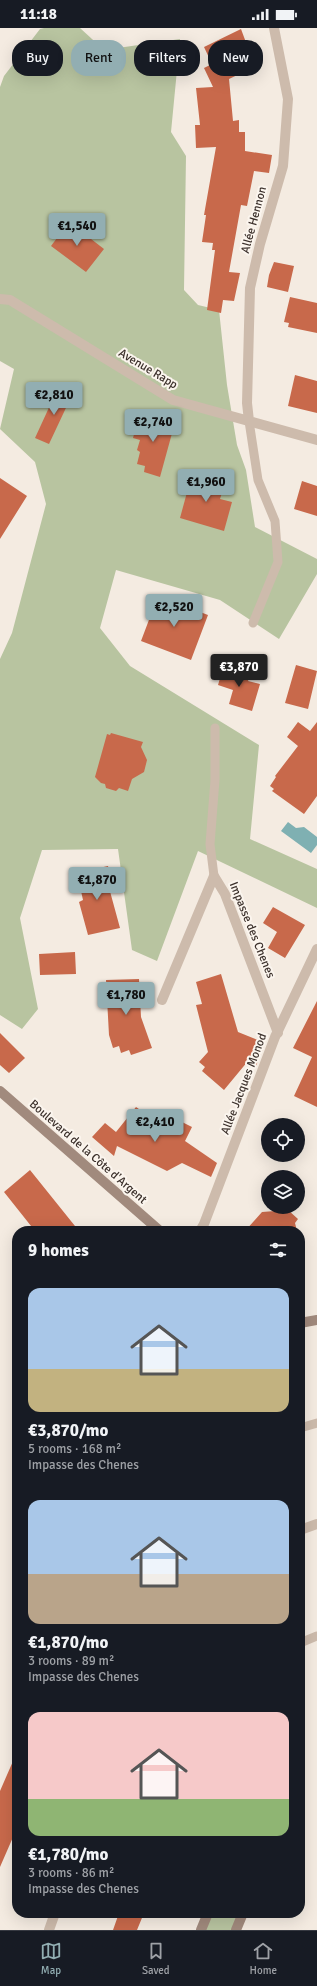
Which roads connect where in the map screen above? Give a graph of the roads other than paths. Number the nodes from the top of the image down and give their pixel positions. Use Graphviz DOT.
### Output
graph roads {
  1 [pos="274,28"];
  2 [pos="0,299"];
  3 [pos="250,421"];
  4 [pos="317,440"];
  5 [pos="253,623"];
  6 [pos="215,728"];
  7 [pos="214,876"];
  8 [pos="317,949"];
  9 [pos="162,1000"];
  10 [pos="278,1032"];
  11 [pos="0,1091"];
  12 [pos="154,1226"];
  13 [pos="203,1226"];
  14 [pos="317,1320"];
  15 [pos="305,1322"];
  16 [pos="317,1422"];
  17 [pos="305,1426"];
  18 [pos="317,1524"];
  19 [pos="305,1528"];
  20 [pos="317,1636"];
  21 [pos="305,1641"];
  22 [pos="53,1918"];
  23 [pos="206,1918"];
  24 [pos="241,1918"];
  25 [pos="49,1930"];
  26 [pos="201,1930"];
  27 [pos="236,1930"];
  1 -- 3 [label="street, Allée Hennon"];
  2 -- 3 [label="street, Avenue Rapp"];
  3 -- 4 [label="street, Avenue Rapp"];
  3 -- 5 [label="lane"];
  6 -- 7 [label="lane"];
  7 -- 9 [label="street, Impasse des Chenes"];
  7 -- 10 [label="street, Impasse des Chenes"];
  8 -- 10 [label="street, Allée Jacques Monod"];
  10 -- 13 [label="street, Allée Jacques Monod"];
  11 -- 12 [label="main road, Boulevard de la Côte d'Argent"];
  14 -- 15 [label="main road"];
  16 -- 17 [label="lane"];
  18 -- 19 [label="street"];
  20 -- 21 [label="lane"];
  22 -- 25 [label="street"];
  23 -- 26 [label="main road"];
  24 -- 27 [label="main road"];
}
